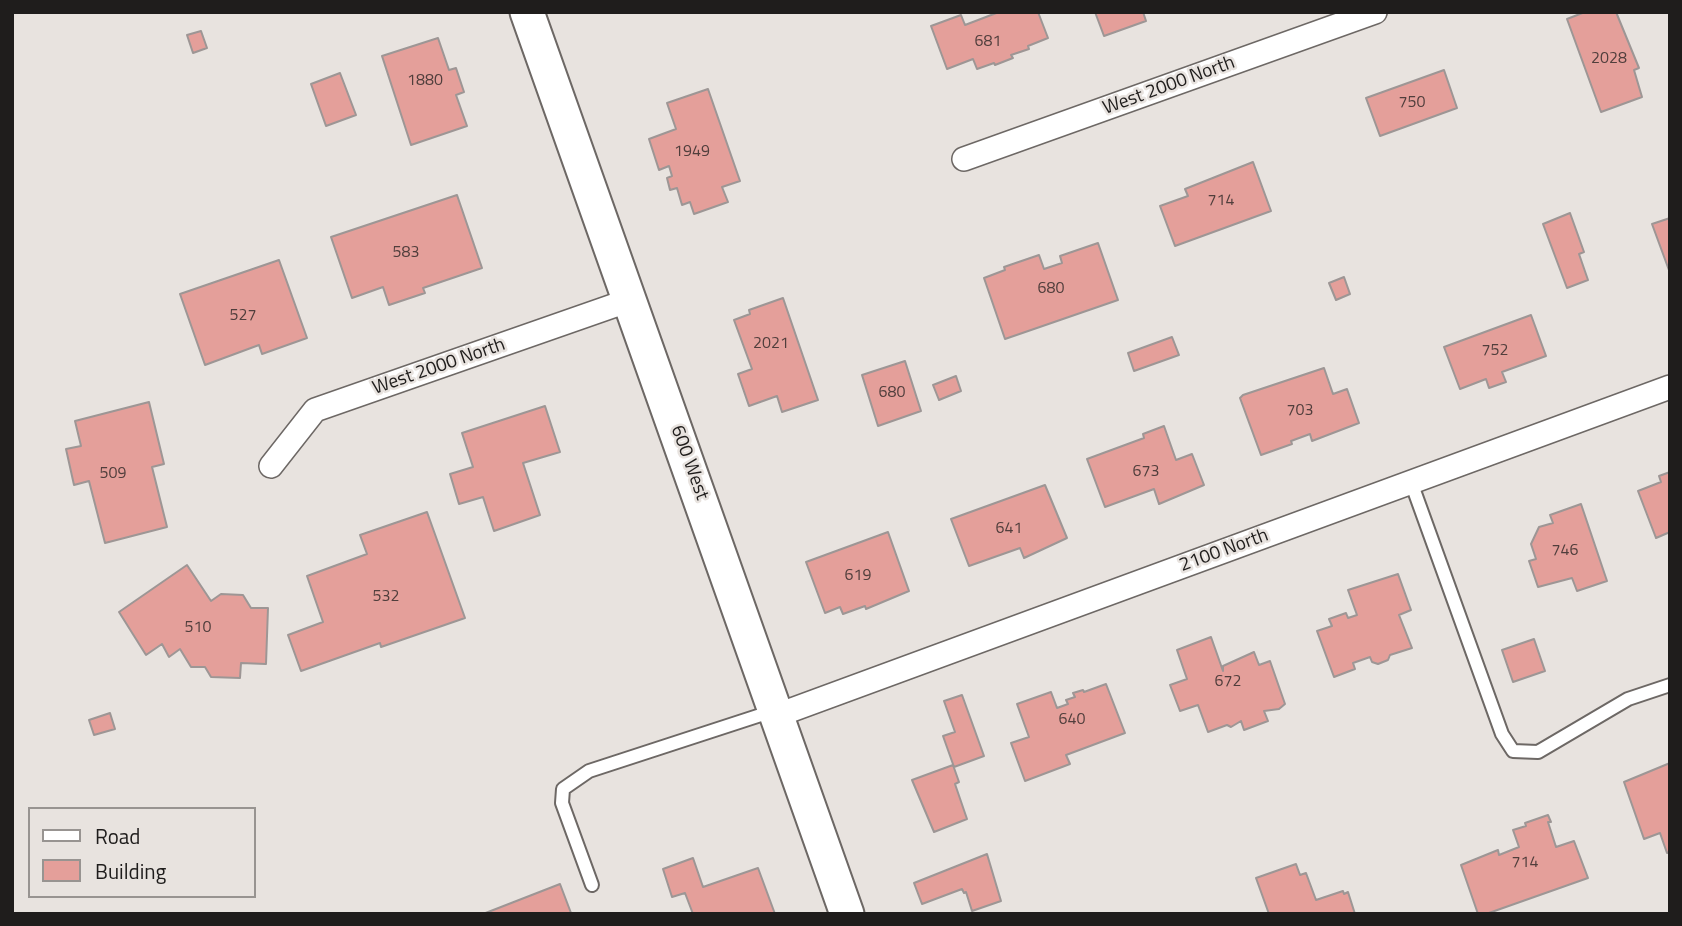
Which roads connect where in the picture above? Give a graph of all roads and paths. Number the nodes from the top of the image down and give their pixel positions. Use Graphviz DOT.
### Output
graph roads {
  1 [pos="527,12"];
  2 [pos="1375,12"];
  3 [pos="964,159"];
  4 [pos="630,300"];
  5 [pos="1670,387"];
  6 [pos="271,466"];
  7 [pos="1411,482"];
  8 [pos="1670,685"];
  9 [pos="778,712"];
  10 [pos="593,885"];
  11 [pos="847,914"];
  1 -- 4 [label="street, 600 West"];
  2 -- 3 [label="street, West 2000 North"];
  4 -- 6 [label="street, West 2000 North"];
  4 -- 9 [label="street, 600 West"];
  5 -- 7 [label="street, 2100 North"];
  7 -- 8 [label="lane"];
  7 -- 9 [label="street, 2100 North"];
  9 -- 10 [label="lane"];
  9 -- 11 [label="street, 600 West"];
}
